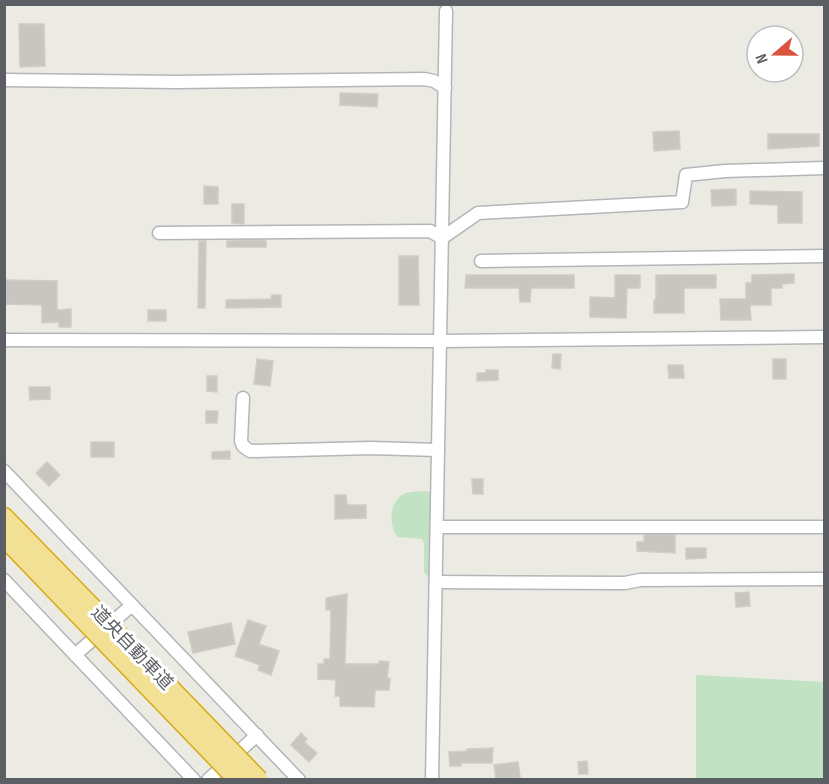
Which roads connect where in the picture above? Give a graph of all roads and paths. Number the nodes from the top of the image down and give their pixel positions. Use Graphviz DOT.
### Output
graph roads {
  1 [pos="446,12"];
  2 [pos="4,80"];
  3 [pos="445,88"];
  4 [pos="825,168"];
  5 [pos="159,233"];
  6 [pos="442,238"];
  7 [pos="825,256"];
  8 [pos="481,261"];
  9 [pos="825,338"];
  10 [pos="4,340"];
  11 [pos="440,341"];
  12 [pos="243,398"];
  13 [pos="438,450"];
  14 [pos="4,471"];
  15 [pos="4,517"];
  16 [pos="437,527"];
  17 [pos="825,527"];
  18 [pos="4,537"];
  19 [pos="825,579"];
  20 [pos="4,580"];
  21 [pos="436,582"];
  22 [pos="132,605"];
  23 [pos="82,607"];
  24 [pos="75,655"];
  25 [pos="257,735"];
  26 [pos="194,780"];
  27 [pos="208,780"];
  28 [pos="238,780"];
  29 [pos="259,780"];
  30 [pos="299,780"];
  31 [pos="432,780"];
  1 -- 3 [label="street"];
  2 -- 3 [label="street"];
  3 -- 6 [label="street"];
  4 -- 6 [label="street"];
  5 -- 6 [label="street"];
  6 -- 11 [label="street"];
  7 -- 8 [label="street"];
  9 -- 11 [label="street"];
  10 -- 11 [label="street"];
  11 -- 13 [label="street"];
  12 -- 13 [label="street"];
  13 -- 16 [label="street"];
  14 -- 22 [label="street"];
  15 -- 23 [label="highway, 道央自動車道"];
  16 -- 17 [label="street"];
  16 -- 21 [label="street"];
  18 -- 23 [label="highway, 道央自動車道"];
  19 -- 21 [label="street"];
  20 -- 24 [label="street"];
  21 -- 31 [label="street"];
  22 -- 24 [label="street"];
  22 -- 25 [label="street"];
  23 -- 28 [label="highway, 道央自動車道, bridge"];
  23 -- 29 [label="highway, 道央自動車道, bridge"];
  24 -- 26 [label="street"];
  25 -- 27 [label="street"];
  25 -- 30 [label="street"];
}
